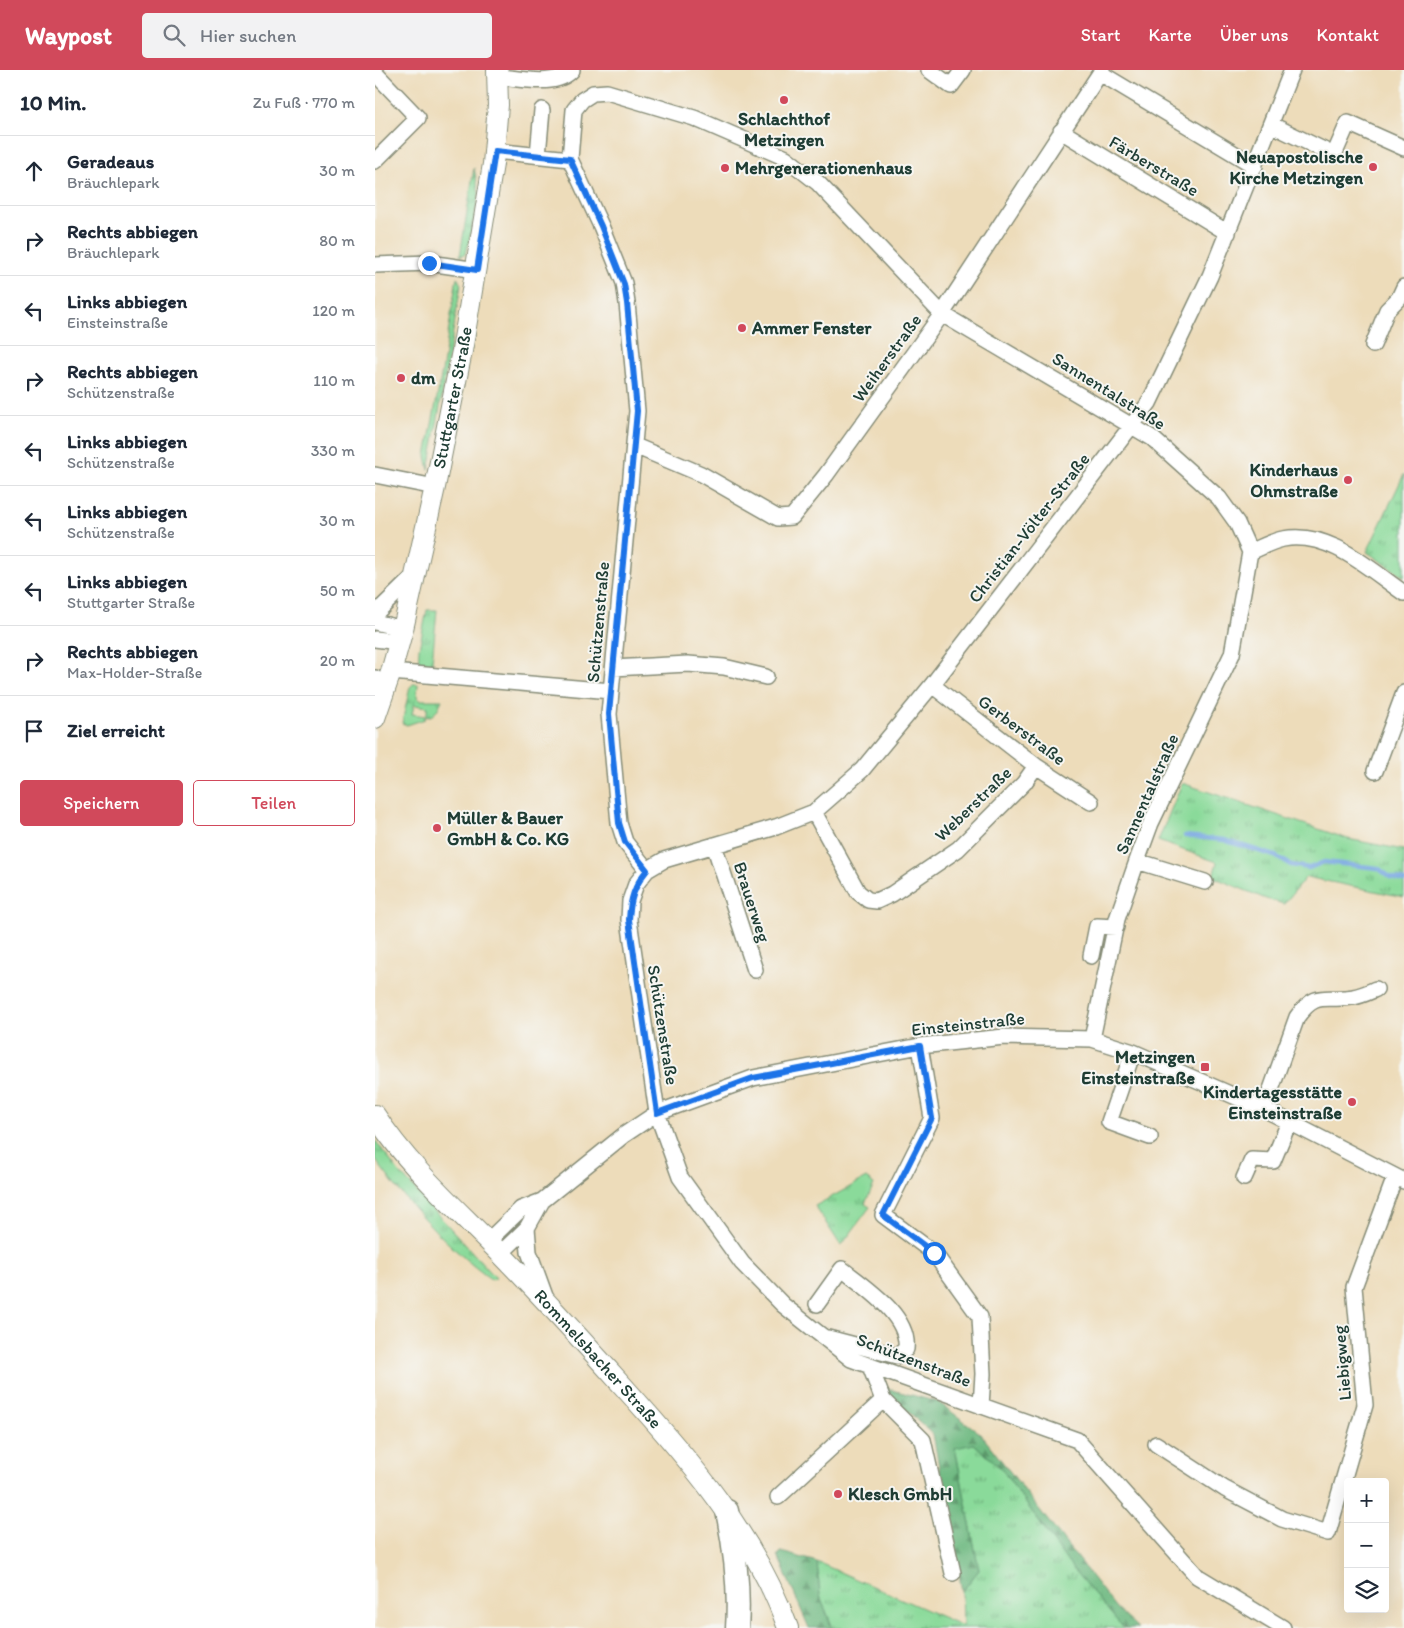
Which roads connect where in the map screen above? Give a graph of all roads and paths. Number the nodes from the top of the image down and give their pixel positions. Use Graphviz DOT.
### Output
graph roads {
  1 [pos="572,70"];
  2 [pos="929,70"];
  3 [pos="963,70"];
  4 [pos="1292,70"];
  5 [pos="1101,71"];
  6 [pos="375,74"];
  7 [pos="497,74"];
  8 [pos="593,93"];
  9 [pos="542,110"];
  10 [pos="1271,125"];
  11 [pos="1061,131"];
  12 [pos="1404,148"];
  13 [pos="495,151"];
  14 [pos="538,155"];
  15 [pos="570,159"];
  16 [pos="375,161"];
  17 [pos="1255,166"];
  18 [pos="1228,233"];
  19 [pos="375,264"];
  20 [pos="477,270"];
  21 [pos="1404,287"];
  22 [pos="942,314"];
  23 [pos="1373,345"];
  24 [pos="1133,424"];
  25 [pos="635,446"];
  26 [pos="375,475"];
  27 [pos="435,487"];
  28 [pos="1250,552"];
  29 [pos="413,577"];
  30 [pos="1404,593"];
  31 [pos="375,614"];
  32 [pos="375,622"];
  33 [pos="401,635"];
  34 [pos="375,639"];
  35 [pos="613,668"];
  36 [pos="383,675"];
  37 [pos="766,677"];
  38 [pos="932,685"];
  39 [pos="611,691"];
  40 [pos="1404,693"];
  41 [pos="378,709"];
  42 [pos="1036,766"];
  43 [pos="1375,771"];
  44 [pos="1091,802"];
  45 [pos="814,812"];
  46 [pos="714,844"];
  47 [pos="1137,861"];
  48 [pos="647,870"];
  49 [pos="1205,882"];
  50 [pos="1116,926"];
  51 [pos="1091,956"];
  52 [pos="755,970"];
  53 [pos="1376,989"];
  54 [pos="1092,1039"];
  55 [pos="920,1046"];
  56 [pos="1133,1052"];
  57 [pos="1264,1109"];
  58 [pos="657,1113"];
  59 [pos="375,1115"];
  60 [pos="1289,1122"];
  61 [pos="1149,1137"];
  62 [pos="1244,1178"];
  63 [pos="1400,1179"];
  64 [pos="542,1201"];
  65 [pos="530,1224"];
  66 [pos="494,1248"];
  67 [pos="547,1301"];
  68 [pos="817,1304"];
  69 [pos="822,1336"];
  70 [pos="870,1366"];
  71 [pos="883,1400"];
  72 [pos="981,1406"];
  73 [pos="1156,1444"];
  74 [pos="778,1497"];
  75 [pos="727,1511"];
  76 [pos="953,1573"];
  77 [pos="737,1628"];
  78 [pos="788,1628"];
  79 [pos="1283,1628"];
  1 -- 7 [label="street"];
  2 -- 3 [label="street"];
  4 -- 10 [label="street, Christian-Völter-Straße"];
  5 -- 11 [label="street, Weiherstraße"];
  5 -- 17 [label="street"];
  6 -- 16 [label="street"];
  7 -- 13 [label="main road, Stuttgarter Straße"];
  8 -- 15 [label="street, Schützenstraße"];
  8 -- 22 [label="street, Sannentalstraße"];
  9 -- 14 [label="street"];
  10 -- 12 [label="street"];
  10 -- 17 [label="street, Christian-Völter-Straße"];
  11 -- 18 [label="street, Färberstraße"];
  11 -- 22 [label="street, Weiherstraße"];
  13 -- 14 [label="street"];
  13 -- 20 [label="main road, Stuttgarter Straße"];
  14 -- 15 [label="street"];
  15 -- 25 [label="street, Schützenstraße"];
  17 -- 18 [label="street, Christian-Völter-Straße"];
  18 -- 24 [label="street, Christian-Völter-Straße"];
  19 -- 20 [label="street"];
  20 -- 27 [label="main road, Stuttgarter Straße"];
  21 -- 23 [label="street"];
  22 -- 24 [label="street, Sannentalstraße"];
  22 -- 25 [label="street, Weiherstraße"];
  24 -- 28 [label="street, Sannentalstraße"];
  24 -- 38 [label="street, Christian-Völter-Straße"];
  25 -- 35 [label="street, Schützenstraße"];
  26 -- 27 [label="street"];
  27 -- 29 [label="main road, Stuttgarter Straße"];
  28 -- 30 [label="street"];
  28 -- 47 [label="street, Sannentalstraße"];
  29 -- 31 [label="street"];
  29 -- 33 [label="main road, Stuttgarter Straße"];
  32 -- 33 [label="street"];
  33 -- 34 [label="street"];
  33 -- 36 [label="main road, Stuttgarter Straße"];
  35 -- 37 [label="street"];
  35 -- 39 [label="street, Schützenstraße"];
  36 -- 39 [label="street"];
  36 -- 41 [label="main road, Stuttgarter Straße"];
  38 -- 42 [label="street, Gerberstraße"];
  38 -- 45 [label="street, Christian-Völter-Straße"];
  39 -- 48 [label="street, Schützenstraße"];
  40 -- 43 [label="street"];
  42 -- 44 [label="street, Gerberstraße"];
  42 -- 45 [label="street, Weberstraße"];
  45 -- 46 [label="street, Christian-Völter-Straße"];
  46 -- 48 [label="street, Christian-Völter-Straße"];
  46 -- 52 [label="street, Brauerweg"];
  47 -- 49 [label="street"];
  47 -- 50 [label="street, Sannentalstraße"];
  48 -- 58 [label="street, Schützenstraße"];
  50 -- 51 [label="street"];
  50 -- 54 [label="street, Sannentalstraße"];
  53 -- 57 [label="street"];
  54 -- 55 [label="street, Einsteinstraße"];
  54 -- 56 [label="street, Einsteinstraße"];
  55 -- 58 [label="street, Einsteinstraße"];
  55 -- 72 [label="street"];
  56 -- 57 [label="street, Einsteinstraße"];
  56 -- 61 [label="street"];
  57 -- 60 [label="street, Einsteinstraße"];
  58 -- 64 [label="street, Einsteinstraße"];
  58 -- 69 [label="street, Schützenstraße"];
  59 -- 66 [label="main road, Rommelsbacher Straße"];
  60 -- 62 [label="street"];
  60 -- 63 [label="street, Einsteinstraße"];
  63 -- 73 [label="street, Liebigweg"];
  64 -- 65 [label="street, Einsteinstraße"];
  64 -- 66 [label="street, Einsteinstraße"];
  65 -- 66 [label="street, Einsteinstraße"];
  65 -- 67 [label="street"];
  66 -- 67 [label="main road, Rommelsbacher Straße"];
  67 -- 75 [label="main road, Rommelsbacher Straße"];
  68 -- 69 [label="street"];
  69 -- 70 [label="street, Schützenstraße"];
  70 -- 71 [label="street"];
  70 -- 72 [label="street, Schützenstraße"];
  71 -- 74 [label="street"];
  71 -- 76 [label="street"];
  72 -- 79 [label="street, Schützenstraße"];
  75 -- 77 [label="highway"];
  75 -- 78 [label="main road, Rommelsbacher Straße"];
}
